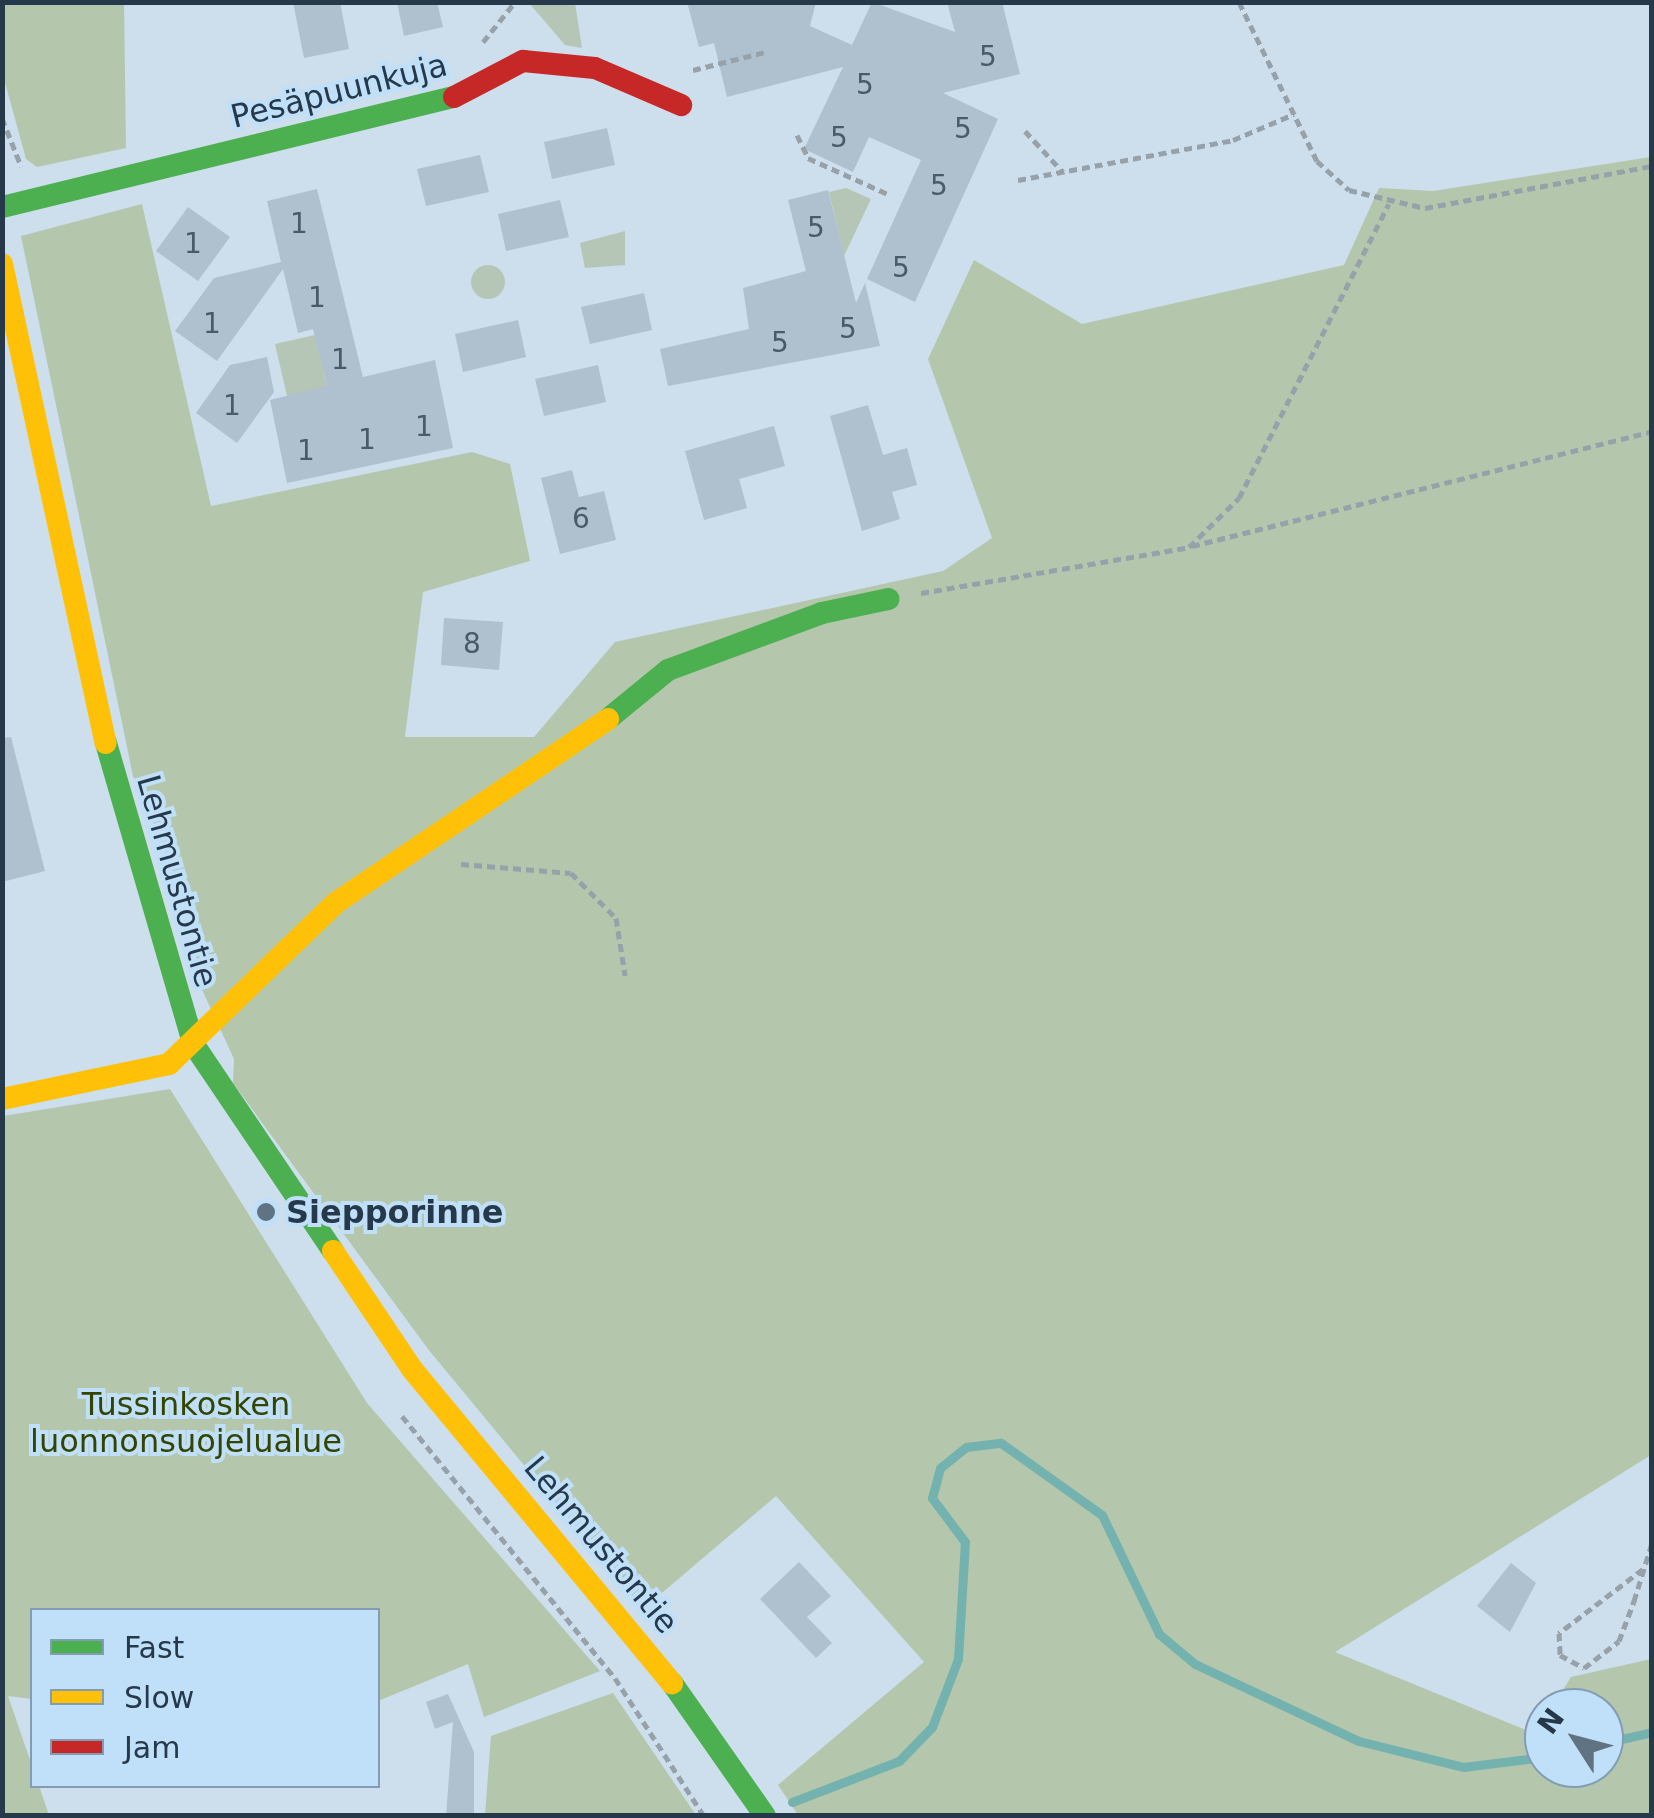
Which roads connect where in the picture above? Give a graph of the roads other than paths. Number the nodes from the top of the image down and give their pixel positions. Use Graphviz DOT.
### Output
graph roads {
  1 [pos="681,105"];
  2 [pos="2,207"];
  3 [pos="2,264"];
  4 [pos="888,598"];
  5 [pos="194,1044"];
  6 [pos="2,1099"];
  7 [pos="764,1816"];
  1 -- 2 [label="main road, Pesäpuunkuja"];
  3 -- 5 [label="main road, Lehmustontie"];
  4 -- 5 [label="main road"];
  5 -- 6 [label="main road"];
  5 -- 7 [label="main road, Lehmustontie"];
}
